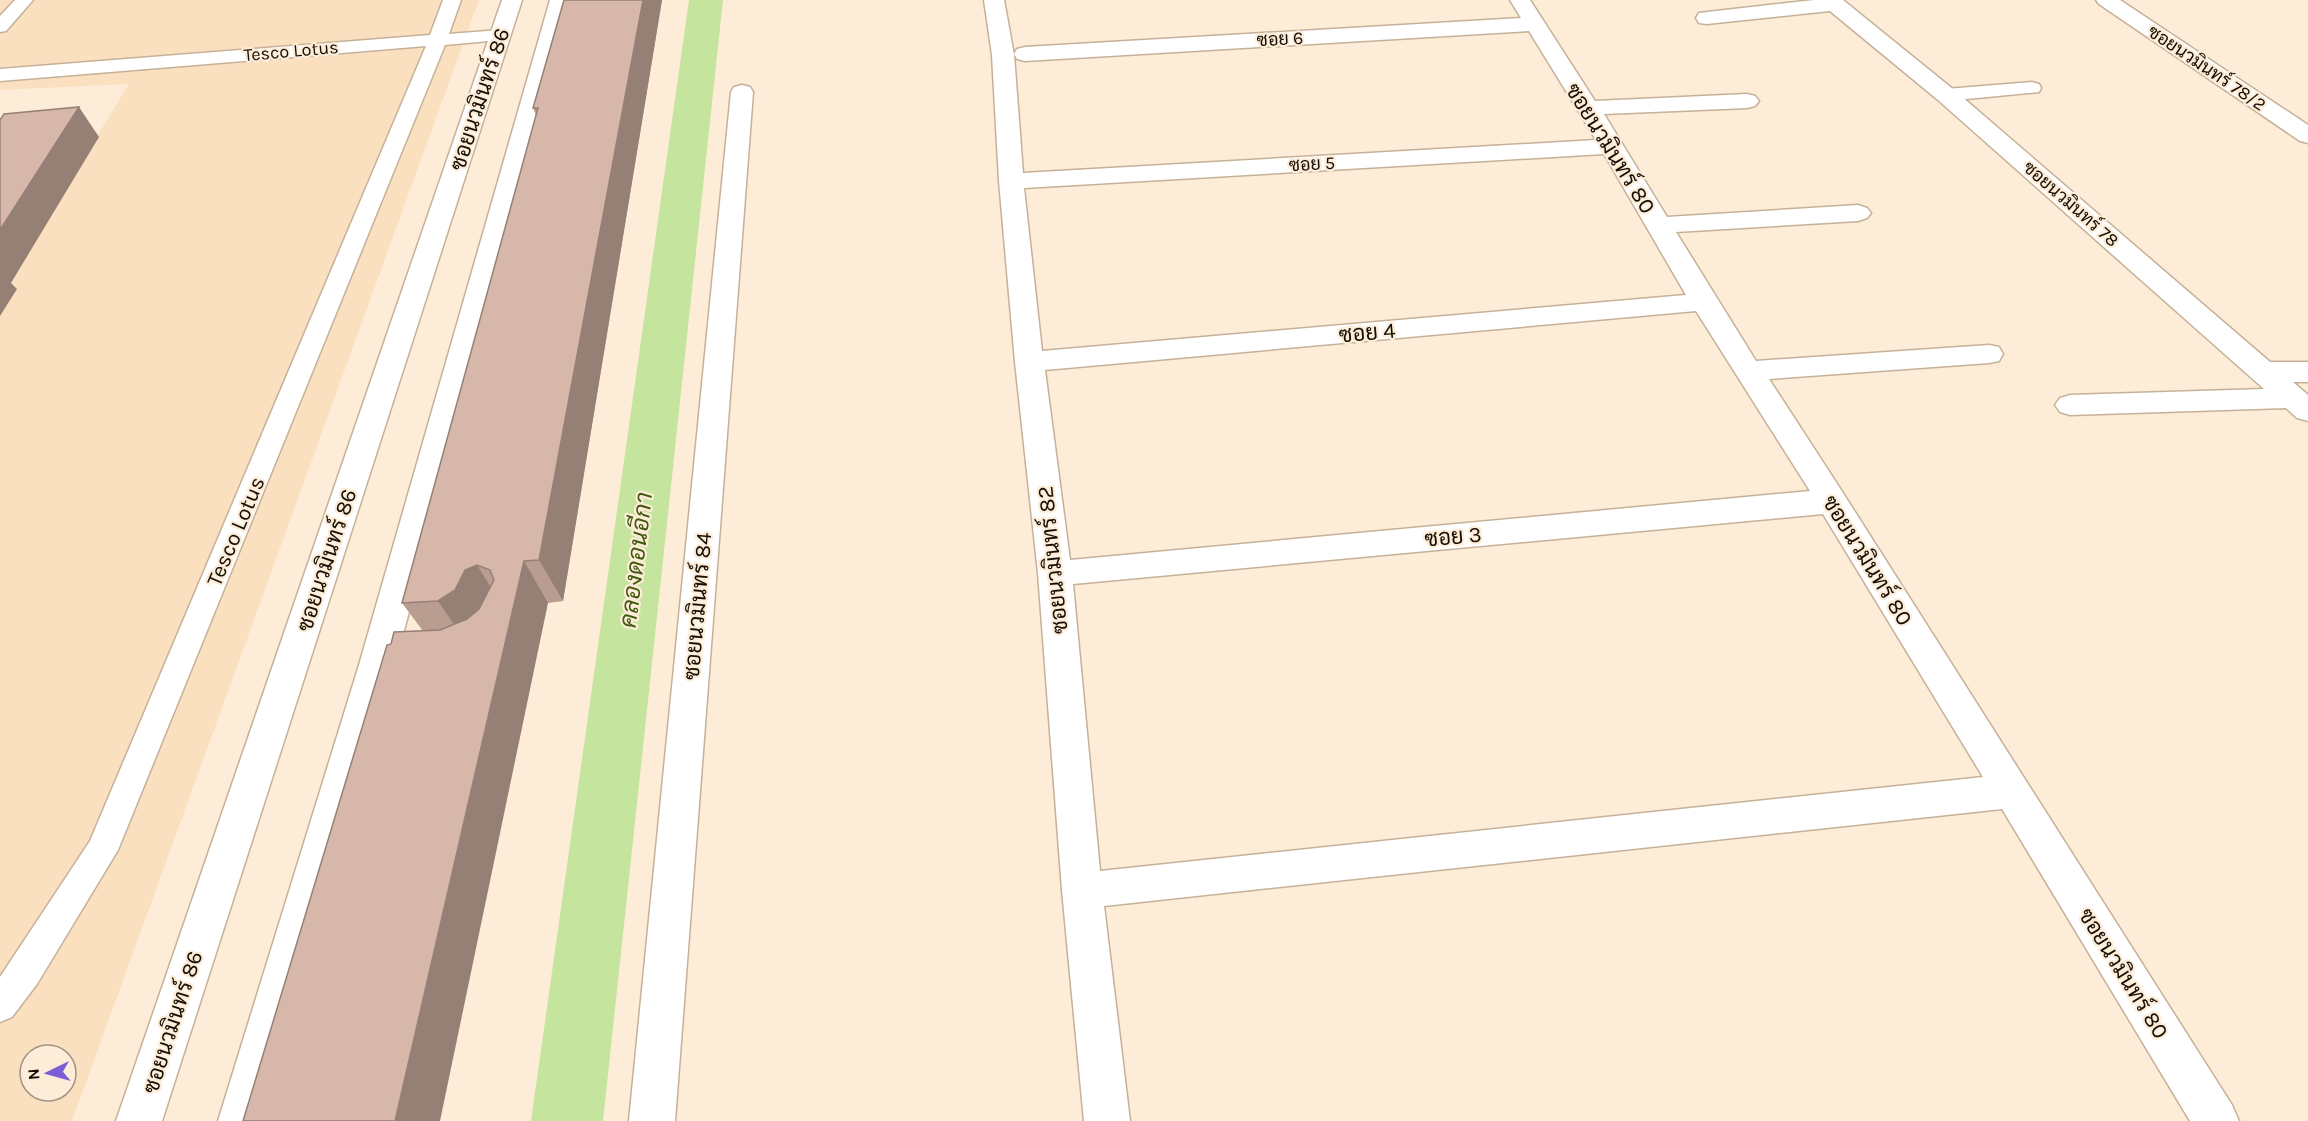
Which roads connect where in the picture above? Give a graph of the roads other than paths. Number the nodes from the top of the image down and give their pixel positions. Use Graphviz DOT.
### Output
graph roads {
  1 [pos="24,0"];
  2 [pos="452,0"];
  3 [pos="512,0"];
  4 [pos="560,0"];
  5 [pos="994,0"];
  6 [pos="2106,0"];
  7 [pos="1833,2"];
  8 [pos="1527,12"];
  9 [pos="1707,18"];
  10 [pos="0,27"];
  11 [pos="500,35"];
  12 [pos="438,39"];
  13 [pos="1025,54"];
  14 [pos="0,75"];
  15 [pos="2032,88"];
  16 [pos="742,92"];
  17 [pos="1946,95"];
  18 [pos="1747,100"];
  19 [pos="1588,108"];
  20 [pos="2308,136"];
  21 [pos="1612,147"];
  22 [pos="1011,181"];
  23 [pos="1858,213"];
  24 [pos="1659,225"];
  25 [pos="1704,302"];
  26 [pos="1989,354"];
  27 [pos="1029,362"];
  28 [pos="1749,371"];
  29 [pos="2265,372"];
  30 [pos="2308,372"];
  31 [pos="2070,405"];
  32 [pos="2301,405"];
  33 [pos="1832,501"];
  34 [pos="1074,572"];
  35 [pos="2011,791"];
  36 [pos="1105,888"];
  37 [pos="0,1005"];
  38 [pos="139,1121"];
  39 [pos="241,1121"];
  40 [pos="652,1121"];
  41 [pos="1107,1121"];
  42 [pos="2216,1121"];
  1 -- 10 [label="lane"];
  2 -- 12 [label="lane, Tesco Lotus"];
  3 -- 11 [label="street, ซอยนวมินทร์ 86"];
  4 -- 39 [label="street"];
  5 -- 22 [label="street, ซอยนวมินทร์ 82"];
  6 -- 20 [label="street, ซอยนวมินทร์ 78/2"];
  7 -- 9 [label="street"];
  7 -- 17 [label="street, ซอยนวมินทร์ 78"];
  8 -- 13 [label="street, ซอย 6"];
  8 -- 19 [label="street, ซอยนวมินทร์ 80"];
  11 -- 12 [label="lane"];
  11 -- 38 [label="street, ซอยนวมินทร์ 86"];
  12 -- 14 [label="lane, Tesco Lotus"];
  12 -- 37 [label="lane, Tesco Lotus"];
  15 -- 17 [label="lane"];
  16 -- 40 [label="street, ซอยนวมินทร์ 84"];
  17 -- 29 [label="street, ซอยนวมินทร์ 78"];
  18 -- 19 [label="street"];
  19 -- 21 [label="street, ซอยนวมินทร์ 80"];
  21 -- 22 [label="street, ซอย 5"];
  21 -- 24 [label="street, ซอยนวมินทร์ 80"];
  22 -- 27 [label="street, ซอยนวมินทร์ 82"];
  23 -- 24 [label="street"];
  24 -- 25 [label="street, ซอยนวมินทร์ 80"];
  25 -- 27 [label="street, ซอย 4"];
  25 -- 28 [label="street, ซอยนวมินทร์ 80"];
  26 -- 28 [label="street"];
  27 -- 41 [label="street, ซอยนวมินทร์ 82"];
  28 -- 33 [label="street, ซอยนวมินทร์ 80"];
  29 -- 30 [label="street"];
  29 -- 32 [label="street, ซอยนวมินทร์ 78"];
  31 -- 32 [label="street"];
  33 -- 34 [label="street, ซอย 3"];
  33 -- 35 [label="street, ซอยนวมินทร์ 80"];
  35 -- 36 [label="street"];
  35 -- 42 [label="street, ซอยนวมินทร์ 80"];
}
